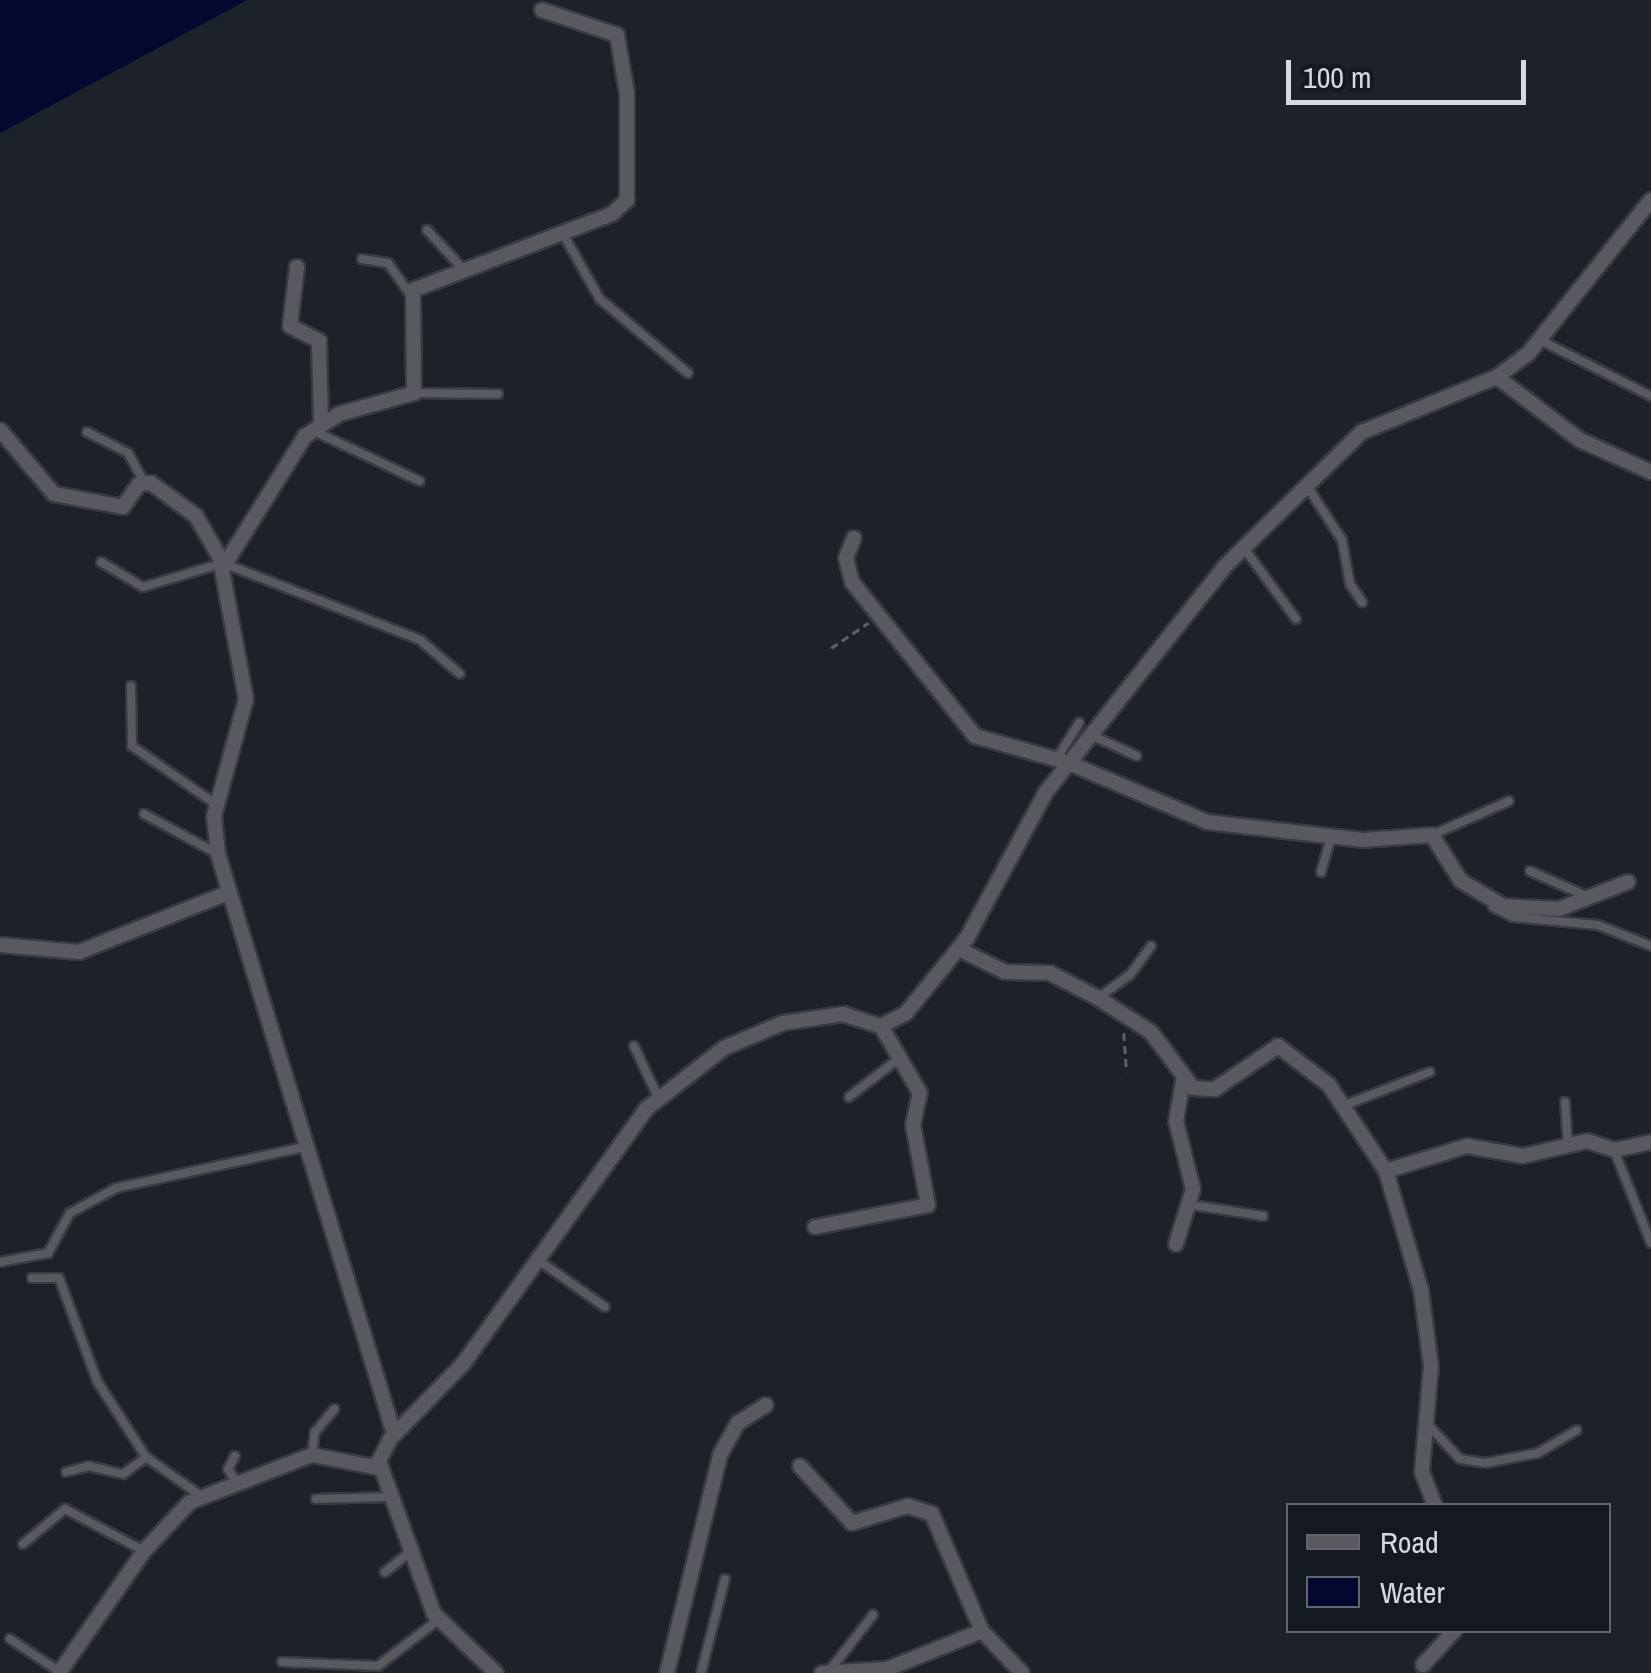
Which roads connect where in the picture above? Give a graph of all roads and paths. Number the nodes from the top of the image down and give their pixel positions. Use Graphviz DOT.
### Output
graph roads {
  1 [pos="542,10"];
  2 [pos="1651,200"];
  3 [pos="427,230"];
  4 [pos="560,230"];
  5 [pos="362,259"];
  6 [pos="297,267"];
  7 [pos="462,268"];
  8 [pos="410,294"];
  9 [pos="1542,342"];
  10 [pos="688,374"];
  11 [pos="1497,377"];
  12 [pos="414,393"];
  13 [pos="498,394"];
  14 [pos="1651,396"];
  15 [pos="316,427"];
  16 [pos="0,430"];
  17 [pos="86,432"];
  18 [pos="1651,472"];
  19 [pos="420,481"];
  20 [pos="145,483"];
  21 [pos="1309,489"];
  22 [pos="854,538"];
  23 [pos="1244,548"];
  24 [pos="101,562"];
  25 [pos="223,563"];
  26 [pos="1362,602"];
  27 [pos="878,617"];
  28 [pos="1296,619"];
  29 [pos="831,648"];
  30 [pos="460,674"];
  31 [pos="131,686"];
  32 [pos="1079,723"];
  33 [pos="1093,736"];
  34 [pos="1137,756"];
  35 [pos="1063,761"];
  36 [pos="1509,801"];
  37 [pos="217,806"];
  38 [pos="144,814"];
  39 [pos="1432,835"];
  40 [pos="1331,837"];
  41 [pos="218,854"];
  42 [pos="1321,872"];
  43 [pos="1530,872"];
  44 [pos="1628,882"];
  45 [pos="228,893"];
  46 [pos="1590,898"];
  47 [pos="1486,900"];
  48 [pos="0,945"];
  49 [pos="1150,946"];
  50 [pos="1651,946"];
  51 [pos="959,949"];
  52 [pos="1098,998"];
  53 [pos="1123,1013"];
  54 [pos="881,1026"];
  55 [pos="634,1046"];
  56 [pos="902,1056"];
  57 [pos="1126,1072"];
  58 [pos="1430,1072"];
  59 [pos="1184,1081"];
  60 [pos="658,1097"];
  61 [pos="849,1097"];
  62 [pos="1565,1102"];
  63 [pos="1345,1105"];
  64 [pos="1651,1142"];
  65 [pos="304,1147"];
  66 [pos="1568,1147"];
  67 [pos="1614,1150"];
  68 [pos="1386,1171"];
  69 [pos="1192,1205"];
  70 [pos="1263,1216"];
  71 [pos="815,1227"];
  72 [pos="1651,1243"];
  73 [pos="1176,1244"];
  74 [pos="534,1256"];
  75 [pos="0,1262"];
  76 [pos="32,1278"];
  77 [pos="605,1307"];
  78 [pos="766,1404"];
  79 [pos="334,1409"];
  80 [pos="1425,1418"];
  81 [pos="1577,1430"];
  82 [pos="394,1434"];
  83 [pos="312,1454"];
  84 [pos="235,1456"];
  85 [pos="146,1457"];
  86 [pos="800,1466"];
  87 [pos="378,1468"];
  88 [pos="66,1472"];
  89 [pos="240,1486"];
  90 [pos="201,1496"];
  91 [pos="389,1497"];
  92 [pos="316,1499"];
  93 [pos="1434,1503"];
  94 [pos="23,1544"];
  95 [pos="144,1551"];
  96 [pos="410,1552"];
  97 [pos="385,1572"];
  98 [pos="724,1579"];
  99 [pos="873,1615"];
  100 [pos="438,1620"];
  101 [pos="982,1631"];
  102 [pos="1452,1633"];
  103 [pos="10,1639"];
  104 [pos="282,1662"];
  105 [pos="1423,1665"];
  106 [pos="826,1671"];
  107 [pos="59,1673"];
  108 [pos="496,1673"];
  109 [pos="667,1673"];
  110 [pos="701,1673"];
  111 [pos="1022,1673"];
  1 -- 4 [label="street"];
  2 -- 9 [label="street"];
  3 -- 7 [label="lane"];
  4 -- 7 [label="street"];
  4 -- 10 [label="lane"];
  5 -- 8 [label="lane"];
  6 -- 15 [label="street"];
  7 -- 8 [label="street"];
  8 -- 12 [label="street"];
  9 -- 11 [label="street"];
  9 -- 14 [label="lane"];
  11 -- 18 [label="street"];
  11 -- 21 [label="street"];
  12 -- 13 [label="lane"];
  12 -- 15 [label="street"];
  15 -- 19 [label="lane"];
  15 -- 25 [label="street"];
  16 -- 20 [label="street"];
  17 -- 20 [label="lane"];
  20 -- 25 [label="street"];
  21 -- 23 [label="street"];
  21 -- 26 [label="lane"];
  22 -- 27 [label="street"];
  23 -- 28 [label="lane"];
  23 -- 33 [label="street"];
  24 -- 25 [label="lane"];
  25 -- 30 [label="lane"];
  25 -- 37 [label="street"];
  27 -- 29 [label="path"];
  27 -- 35 [label="street"];
  31 -- 37 [label="lane"];
  32 -- 35 [label="lane"];
  33 -- 34 [label="lane"];
  33 -- 35 [label="street"];
  35 -- 40 [label="street"];
  35 -- 51 [label="street"];
  36 -- 39 [label="lane"];
  37 -- 41 [label="street"];
  38 -- 41 [label="lane"];
  39 -- 40 [label="street"];
  39 -- 47 [label="street"];
  40 -- 42 [label="lane"];
  41 -- 45 [label="street"];
  43 -- 46 [label="lane"];
  44 -- 46 [label="street"];
  45 -- 48 [label="street"];
  45 -- 65 [label="street"];
  46 -- 47 [label="street"];
  47 -- 50 [label="lane"];
  49 -- 52 [label="lane"];
  51 -- 52 [label="street"];
  51 -- 54 [label="street"];
  52 -- 53 [label="street"];
  53 -- 57 [label="path"];
  53 -- 59 [label="street"];
  54 -- 56 [label="street"];
  54 -- 60 [label="street"];
  55 -- 60 [label="lane"];
  56 -- 61 [label="lane"];
  56 -- 71 [label="street"];
  58 -- 63 [label="lane"];
  59 -- 63 [label="street"];
  59 -- 69 [label="street"];
  60 -- 74 [label="street"];
  62 -- 66 [label="lane"];
  63 -- 68 [label="street"];
  64 -- 67 [label="street"];
  65 -- 75 [label="lane"];
  65 -- 82 [label="street"];
  66 -- 67 [label="street"];
  66 -- 68 [label="street"];
  67 -- 72 [label="lane"];
  68 -- 80 [label="street"];
  69 -- 70 [label="lane"];
  69 -- 73 [label="street"];
  74 -- 77 [label="lane"];
  74 -- 82 [label="street"];
  76 -- 85 [label="lane"];
  78 -- 109 [label="street"];
  79 -- 83 [label="lane"];
  80 -- 81 [label="lane"];
  80 -- 93 [label="street"];
  82 -- 87 [label="street"];
  83 -- 87 [label="street"];
  83 -- 89 [label="street"];
  84 -- 89 [label="lane"];
  85 -- 88 [label="lane"];
  85 -- 90 [label="lane"];
  86 -- 101 [label="street"];
  87 -- 91 [label="street"];
  89 -- 90 [label="street"];
  90 -- 95 [label="street"];
  91 -- 92 [label="lane"];
  91 -- 96 [label="street"];
  94 -- 95 [label="lane"];
  95 -- 107 [label="street"];
  96 -- 97 [label="lane"];
  96 -- 100 [label="street"];
  98 -- 110 [label="lane"];
  99 -- 106 [label="lane"];
  100 -- 104 [label="lane"];
  100 -- 108 [label="street"];
  101 -- 106 [label="street"];
  101 -- 111 [label="street"];
  102 -- 105 [label="street"];
  103 -- 107 [label="lane"];
}
